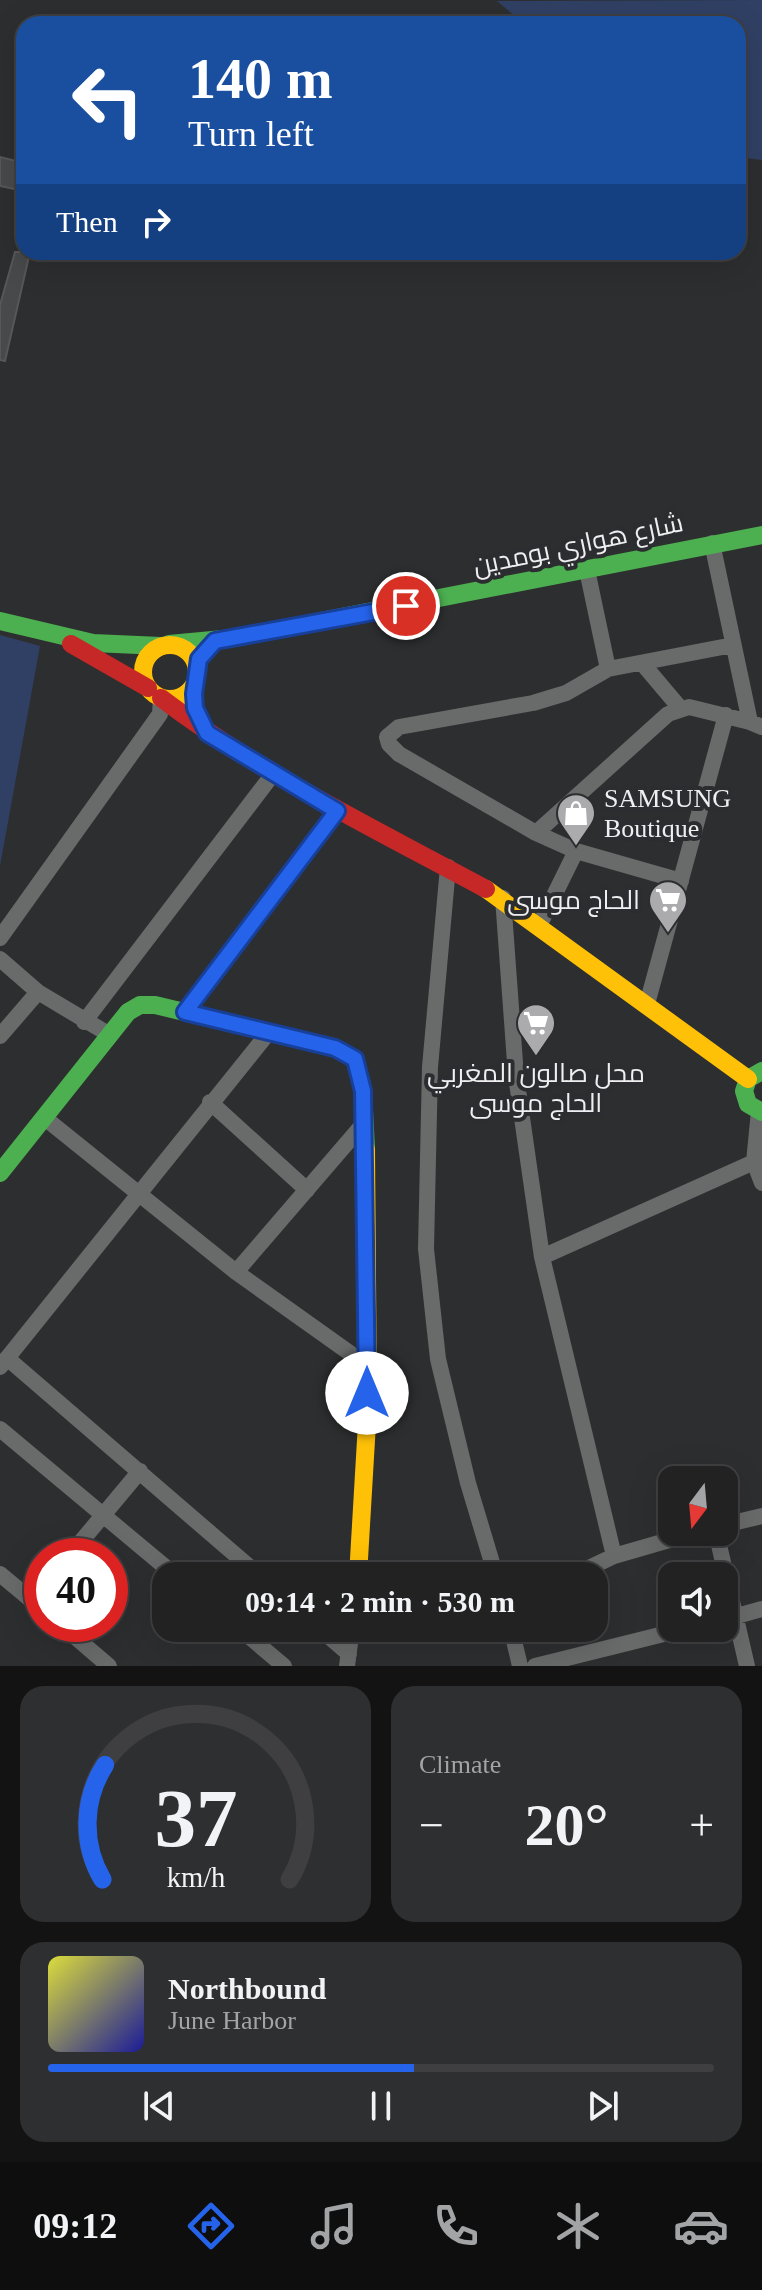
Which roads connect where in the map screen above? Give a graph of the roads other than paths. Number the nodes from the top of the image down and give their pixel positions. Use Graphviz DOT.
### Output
graph roads {
  1 [pos="762,535"];
  2 [pos="712,543"];
  3 [pos="587,570"];
  4 [pos="0,621"];
  5 [pos="59,637"];
  6 [pos="215,641"];
  7 [pos="165,645"];
  8 [pos="733,645"];
  9 [pos="642,663"];
  10 [pos="608,669"];
  11 [pos="196,673"];
  12 [pos="154,693"];
  13 [pos="680,708"];
  14 [pos="726,715"];
  15 [pos="756,725"];
  16 [pos="207,733"];
  17 [pos="273,774"];
  18 [pos="337,811"];
  19 [pos="536,833"];
  20 [pos="576,851"];
  21 [pos="448,867"];
  22 [pos="681,881"];
  23 [pos="503,898"];
  24 [pos="539,926"];
  25 [pos="0,938"];
  26 [pos="0,959"];
  27 [pos="38,992"];
  28 [pos="647,1004"];
  29 [pos="185,1012"];
  30 [pos="84,1022"];
  31 [pos="269,1032"];
  32 [pos="110,1035"];
  33 [pos="0,1036"];
  34 [pos="758,1072"];
  35 [pos="210,1102"];
  36 [pos="760,1111"];
  37 [pos="46,1119"];
  38 [pos="365,1122"];
  39 [pos="754,1162"];
  40 [pos="0,1173"];
  41 [pos="762,1183"];
  42 [pos="307,1190"];
  43 [pos="139,1191"];
  44 [pos="542,1257"];
  45 [pos="236,1272"];
  46 [pos="4,1362"];
  47 [pos="368,1366"];
  48 [pos="0,1429"];
  49 [pos="140,1471"];
  50 [pos="103,1515"];
  51 [pos="762,1516"];
  52 [pos="738,1522"];
  53 [pos="84,1538"];
  54 [pos="658,1543"];
  55 [pos="614,1556"];
  56 [pos="159,1562"];
  57 [pos="244,1562"];
  58 [pos="360,1562"];
  59 [pos="492,1562"];
  60 [pos="601,1562"];
  61 [pos="0,1574"];
  62 [pos="24,1589"];
  63 [pos="762,1609"];
  64 [pos="738,1616"];
  65 [pos="658,1635"];
  66 [pos="81,1642"];
  67 [pos="256,1642"];
  68 [pos="332,1642"];
  69 [pos="514,1642"];
  70 [pos="738,1642"];
  71 [pos="348,1660"];
  72 [pos="109,1666"];
  73 [pos="284,1666"];
  74 [pos="520,1666"];
  75 [pos="535,1666"];
  76 [pos="747,1666"];
  1 -- 2 [label="street, شارع هواري بومدين"];
  2 -- 3 [label="street, شارع هواري بومدين"];
  2 -- 8 [label="street"];
  3 -- 6 [label="street, شارع هواري بومدين"];
  3 -- 10 [label="street"];
  4 -- 5 [label="street"];
  5 -- 7 [label="street, شارع هواري بومدين"];
  5 -- 12 [label="street"];
  6 -- 7 [label="street, شارع هواري بومدين"];
  6 -- 11 [label="street"];
  7 -- 11 [label="street"];
  7 -- 12 [label="street"];
  8 -- 9 [label="street"];
  8 -- 15 [label="street"];
  9 -- 10 [label="street"];
  9 -- 13 [label="street"];
  10 -- 19 [label="street"];
  11 -- 12 [label="street"];
  11 -- 16 [label="street"];
  12 -- 16 [label="street"];
  12 -- 25 [label="street"];
  13 -- 14 [label="street"];
  13 -- 19 [label="street"];
  14 -- 15 [label="street"];
  14 -- 22 [label="street"];
  16 -- 17 [label="street"];
  17 -- 18 [label="street"];
  17 -- 30 [label="street"];
  18 -- 21 [label="street"];
  18 -- 29 [label="street"];
  19 -- 20 [label="street"];
  20 -- 22 [label="street"];
  20 -- 24 [label="street"];
  21 -- 23 [label="street"];
  21 -- 59 [label="street"];
  22 -- 28 [label="street"];
  23 -- 24 [label="street"];
  23 -- 44 [label="street"];
  24 -- 28 [label="street"];
  26 -- 27 [label="street"];
  27 -- 30 [label="street"];
  27 -- 33 [label="street"];
  28 -- 34 [label="street"];
  29 -- 31 [label="street"];
  29 -- 32 [label="street"];
  30 -- 32 [label="street"];
  31 -- 35 [label="street"];
  31 -- 38 [label="street"];
  32 -- 37 [label="street"];
  34 -- 36 [label="street"];
  35 -- 42 [label="street"];
  35 -- 43 [label="street"];
  36 -- 39 [label="street"];
  37 -- 40 [label="street"];
  37 -- 43 [label="street"];
  38 -- 42 [label="street"];
  38 -- 47 [label="street"];
  39 -- 41 [label="street"];
  39 -- 44 [label="street"];
  42 -- 45 [label="street"];
  43 -- 45 [label="street"];
  43 -- 46 [label="street"];
  44 -- 55 [label="street"];
  45 -- 47 [label="street"];
  46 -- 49 [label="street"];
  47 -- 58 [label="street"];
  48 -- 50 [label="street"];
  49 -- 50 [label="street"];
  49 -- 57 [label="street"];
  50 -- 53 [label="street"];
  50 -- 56 [label="street"];
  51 -- 52 [label="street"];
  54 -- 55 [label="street"];
  55 -- 60 [label="street"];
  61 -- 62 [label="street"];
  63 -- 64 [label="street"];
  65 -- 75 [label="street"];
  66 -- 72 [label="street"];
  67 -- 73 [label="street"];
  68 -- 71 [label="street"];
  69 -- 74 [label="street"];
  70 -- 76 [label="street"];
}
